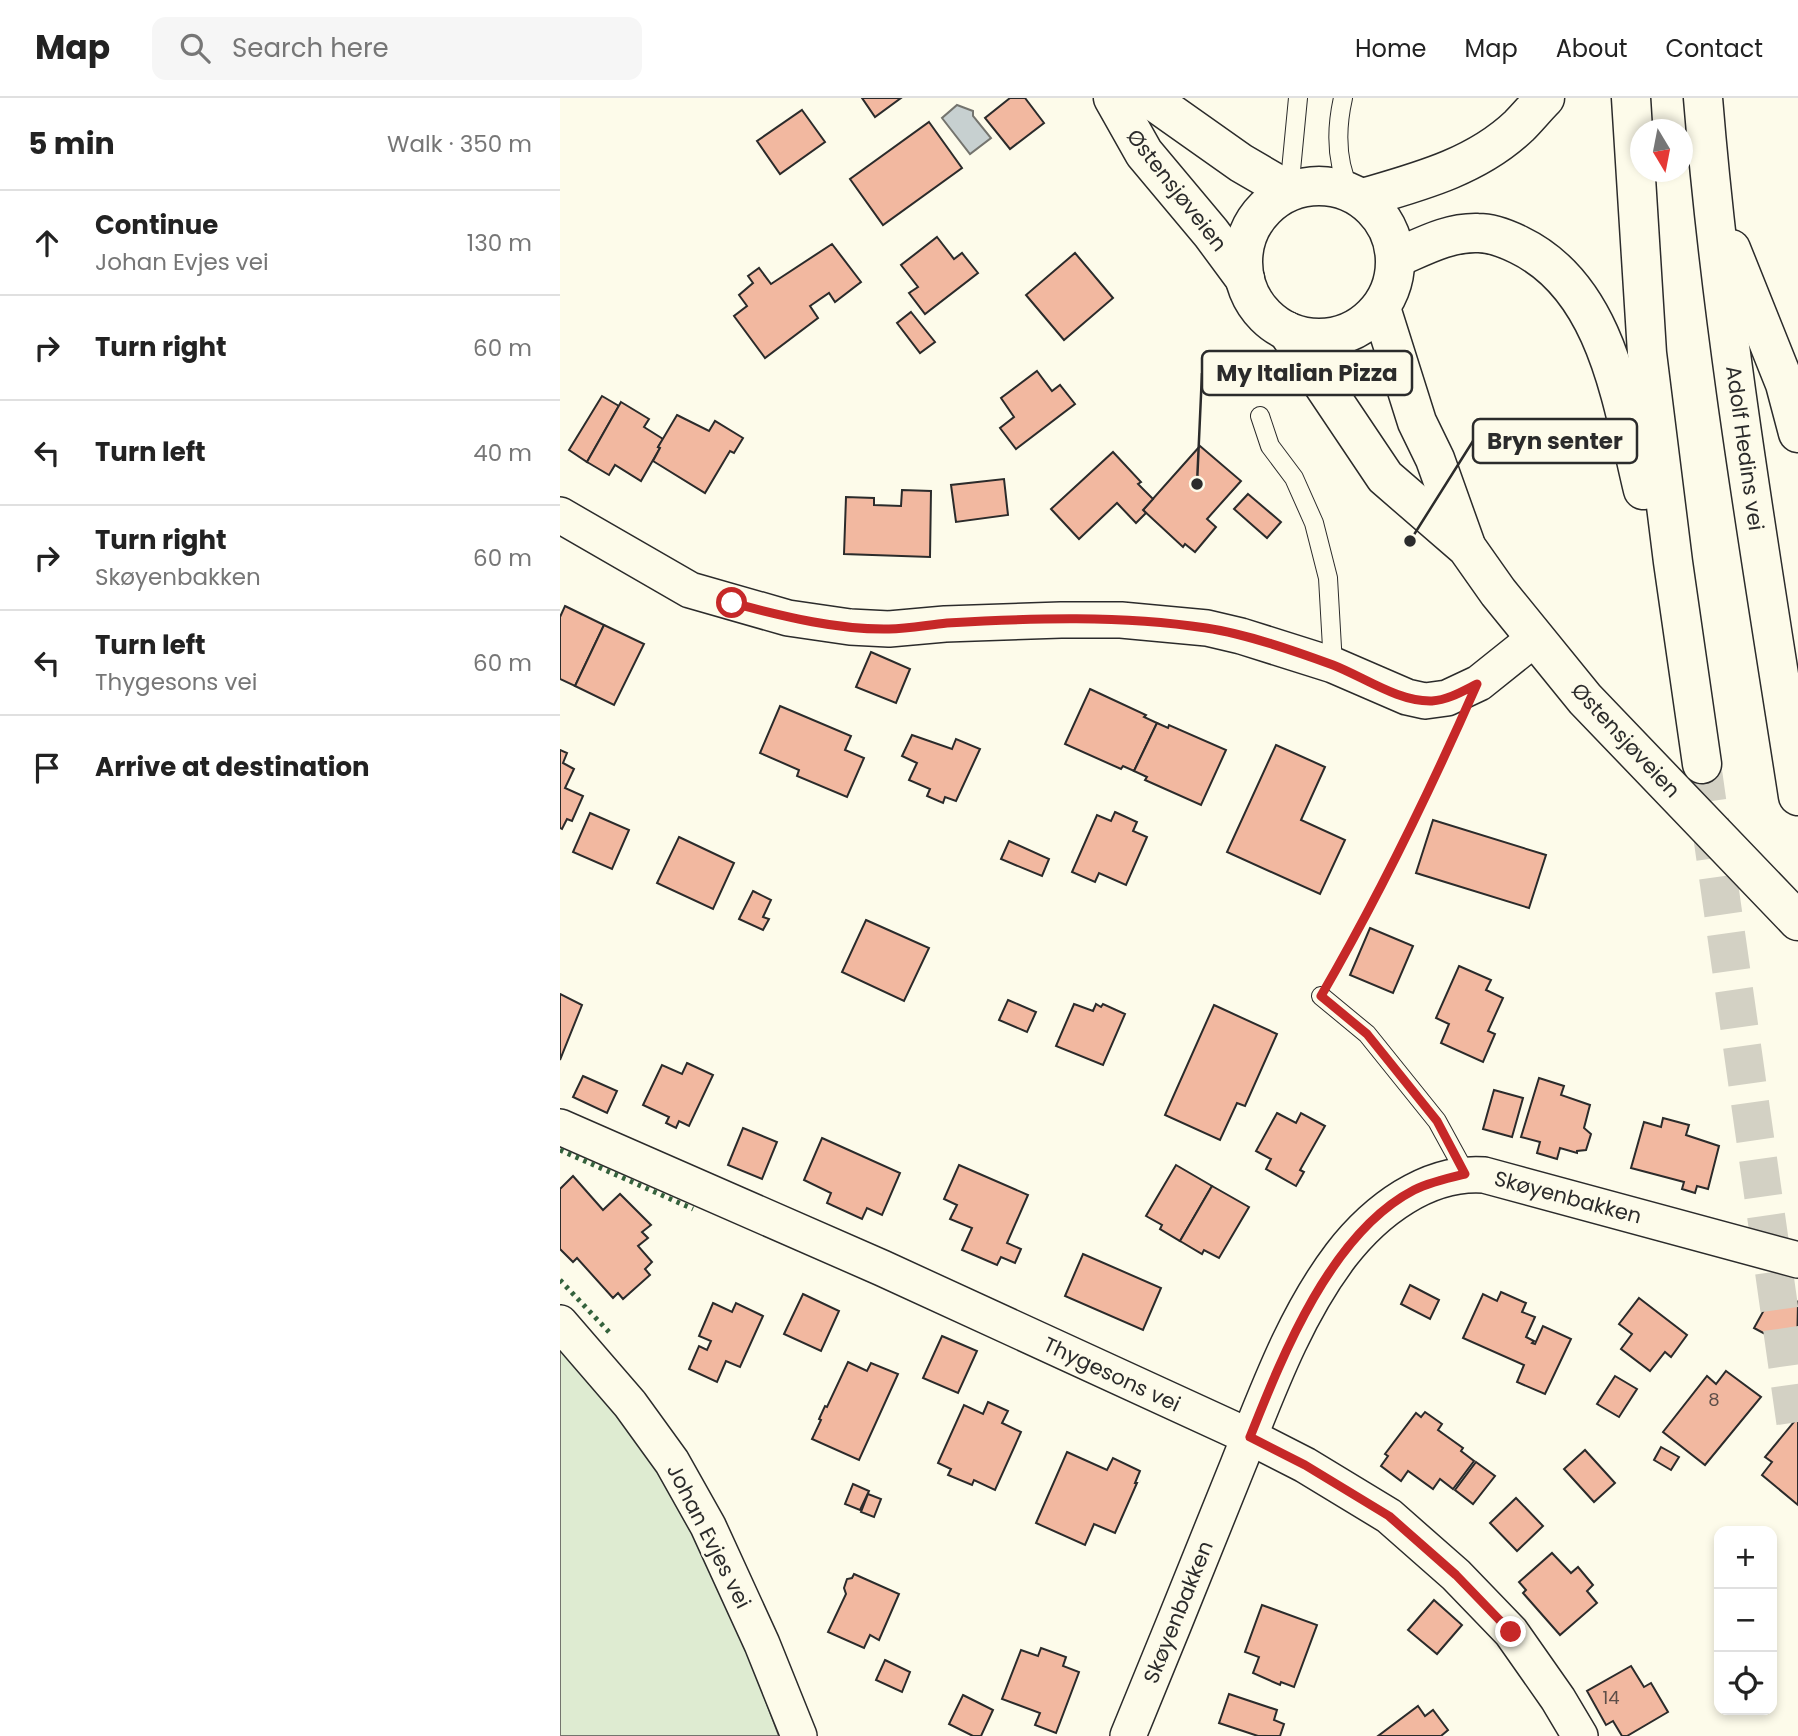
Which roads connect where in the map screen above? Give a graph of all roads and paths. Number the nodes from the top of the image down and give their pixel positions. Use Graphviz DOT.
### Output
graph roads {
  1 [pos="1113,98"];
  2 [pos="1149,98"];
  3 [pos="1298,98"];
  4 [pos="1343,98"];
  5 [pos="1545,98"];
  6 [pos="1631,98"];
  7 [pos="1703,98"];
  8 [pos="1289,191"];
  9 [pos="1356,195"];
  10 [pos="1711,199"];
  11 [pos="1396,258"];
  12 [pos="1245,279"];
  13 [pos="1381,308"];
  14 [pos="1287,331"];
  15 [pos="1261,416"];
  16 [pos="1798,433"];
  17 [pos="560,514"];
  18 [pos="1467,548"];
  19 [pos="1534,639"];
  20 [pos="1333,665"];
  21 [pos="1691,683"];
  22 [pos="1477,684"];
  23 [pos="1703,764"];
  24 [pos="1798,796"];
  25 [pos="1798,921"];
  26 [pos="1321,996"];
  27 [pos="560,1127"];
  28 [pos="1465,1174"];
  29 [pos="1798,1260"];
  30 [pos="560,1324"];
  31 [pos="1250,1437"];
  32 [pos="799,1736"];
  33 [pos="1128,1736"];
  34 [pos="1580,1736"];
  1 -- 12 [label="main road, Østensjøveien"];
  2 -- 8 [label="main road, Østensjøveien"];
  3 -- 8 [label="lane"];
  4 -- 9 [label="lane"];
  5 -- 9 [label="main road"];
  6 -- 21 [label="main road"];
  7 -- 10 [label="main road, Adolf Hedins vei"];
  8 -- 9 [label="main road"];
  8 -- 12 [label="main road"];
  9 -- 11 [label="main road"];
  10 -- 16 [label="main road"];
  10 -- 24 [label="main road, Adolf Hedins vei"];
  11 -- 13 [label="main road"];
  11 -- 21 [label="main road"];
  12 -- 14 [label="main road"];
  13 -- 14 [label="main road"];
  13 -- 18 [label="main road, Østensjøveien"];
  14 -- 18 [label="main road, Østensjøveien"];
  15 -- 20 [label="lane"];
  17 -- 20 [label="street"];
  18 -- 19 [label="main road, Østensjøveien"];
  19 -- 22 [label="street"];
  19 -- 25 [label="main road, Østensjøveien"];
  20 -- 22 [label="street"];
  21 -- 23 [label="main road"];
  22 -- 26 [label="path"];
  26 -- 28 [label="lane"];
  27 -- 31 [label="street, Thygesons vei"];
  28 -- 29 [label="street, Skøyenbakken"];
  28 -- 31 [label="street, Skøyenbakken"];
  30 -- 32 [label="street, Johan Evjes vei"];
  31 -- 33 [label="street, Skøyenbakken"];
  31 -- 34 [label="street, Thygesons vei"];
}
